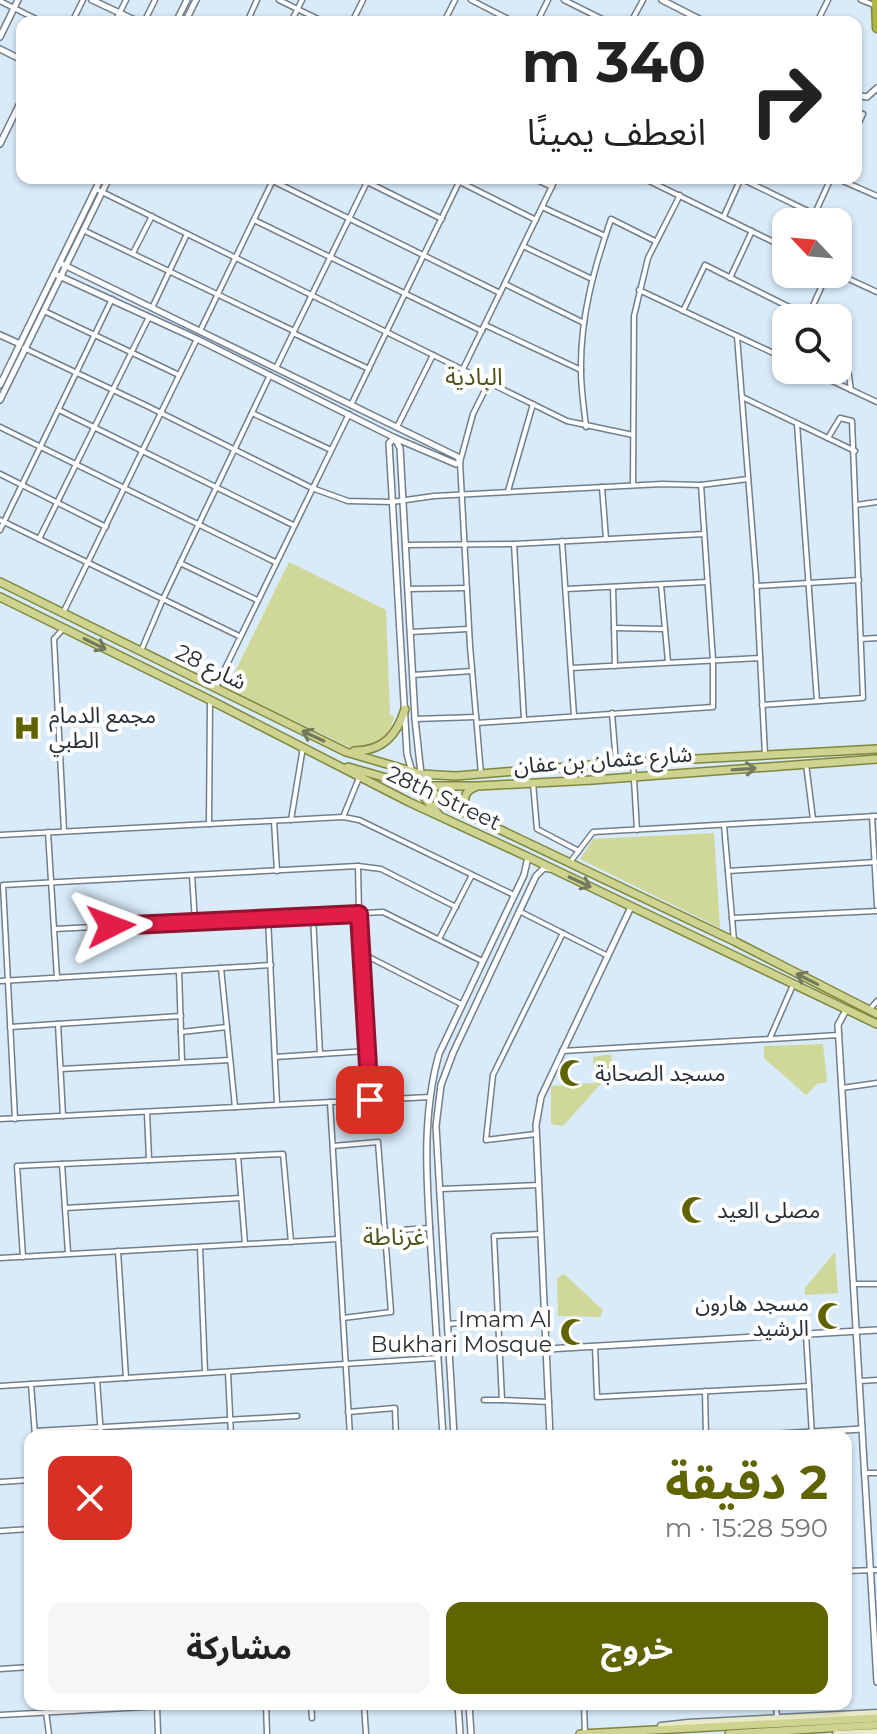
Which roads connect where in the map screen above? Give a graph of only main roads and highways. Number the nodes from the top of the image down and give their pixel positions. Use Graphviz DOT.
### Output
graph roads {
  1 [pos="876,0"];
  2 [pos="876,6"];
  3 [pos="877,28"];
  4 [pos="0,582"];
  5 [pos="0,597"];
  6 [pos="405,709"];
  7 [pos="877,749"];
  8 [pos="346,752"];
  9 [pos="874,760"];
  10 [pos="334,763"];
  11 [pos="417,773"];
  12 [pos="415,786"];
  13 [pos="425,786"];
  14 [pos="478,786"];
  15 [pos="442,818"];
  16 [pos="477,818"];
  17 [pos="873,1012"];
  18 [pos="877,1024"];
  19 [pos="877,1716"];
  20 [pos="877,1725"];
  21 [pos="646,1728"];
  22 [pos="877,1732"];
  23 [pos="582,1734"];
  24 [pos="729,1734"];
  25 [pos="836,1734"];
  1 -- 2 [label="highway"];
  2 -- 3 [label="highway"];
  8 -- 4 [label="main road, شارع 28, one-way"];
  5 -- 10 [label="main road, 28th Street, one-way"];
  6 -- 8 [label="main road"];
  7 -- 11 [label="main road, شارع عثمان بن عفان"];
  8 -- 11 [label="main road, شارع 28"];
  14 -- 9 [label="main road, شارع عثمان بن عفان, one-way"];
  10 -- 12 [label="main road, شارع عثمان بن عفان"];
  10 -- 15 [label="main road, 28th Street"];
  11 -- 12 [label="main road"];
  11 -- 13 [label="main road"];
  12 -- 13 [label="main road, شارع عثمان بن عفان"];
  12 -- 15 [label="main road"];
  13 -- 14 [label="main road, شارع عثمان بن عفان"];
  13 -- 16 [label="main road, 28th Street"];
  14 -- 16 [label="main road"];
  15 -- 18 [label="main road, 28th Street, one-way"];
  17 -- 16 [label="main road, 28th Street, one-way"];
  19 -- 21 [label="main road"];
  19 -- 21 [label="main road"];
  20 -- 24 [label="main road"];
  21 -- 23 [label="main road"];
  22 -- 25 [label="main road"];
}
